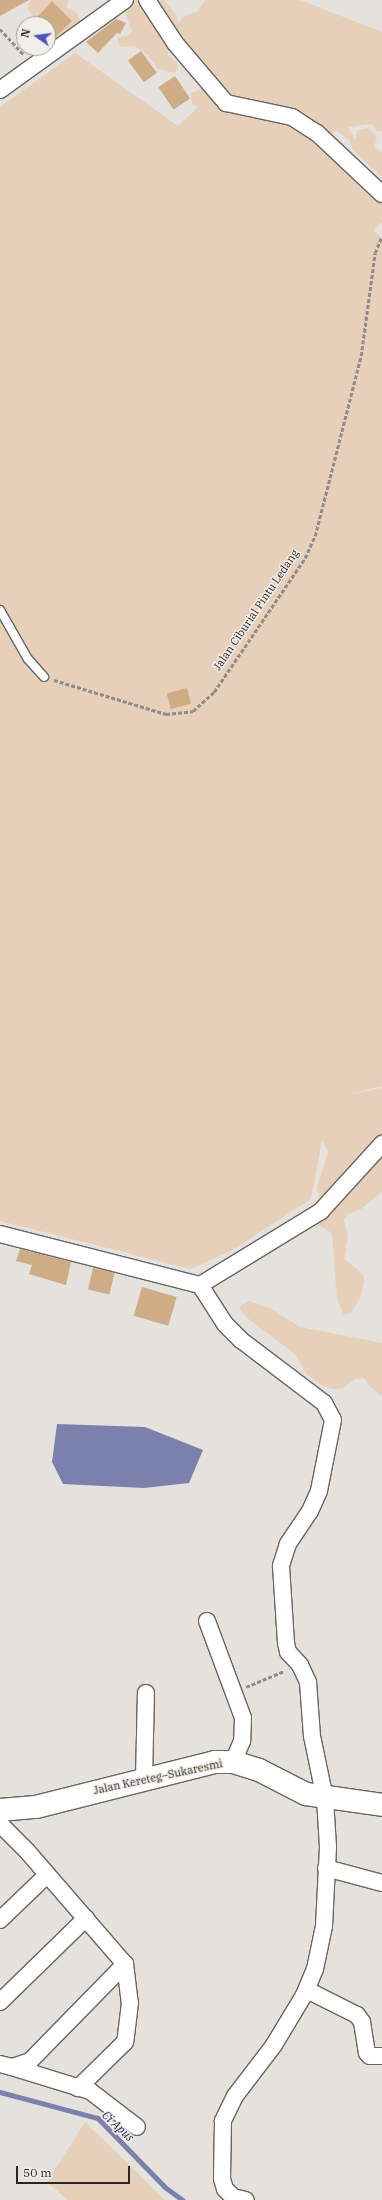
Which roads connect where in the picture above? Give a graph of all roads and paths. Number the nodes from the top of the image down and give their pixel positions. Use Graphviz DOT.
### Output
graph roads {
  1 [pos="125,0"];
  2 [pos="147,0"];
  3 [pos="0,29"];
  4 [pos="35,66"];
  5 [pos="0,90"];
  6 [pos="382,194"];
  7 [pos="382,236"];
  8 [pos="0,610"];
  9 [pos="44,677"];
  10 [pos="382,1144"];
  11 [pos="0,1234"];
  12 [pos="200,1285"];
  13 [pos="207,1621"];
  14 [pos="300,1665"];
  15 [pos="233,1692"];
  16 [pos="146,1693"];
  17 [pos="233,1762"];
  18 [pos="144,1779"];
  19 [pos="325,1798"];
  20 [pos="382,1805"];
  21 [pos="2,1815"];
  22 [pos="326,1868"];
  23 [pos="47,1875"];
  24 [pos="382,1883"];
  25 [pos="86,1918"];
  26 [pos="0,1920"];
  27 [pos="125,1964"];
  28 [pos="307,1990"];
  29 [pos="0,2002"];
  30 [pos="382,2056"];
  31 [pos="6,2065"];
  32 [pos="78,2088"];
  33 [pos="137,2127"];
  34 [pos="246,2200"];
  1 -- 4 [label="street"];
  2 -- 6 [label="street"];
  3 -- 4 [label="path"];
  4 -- 5 [label="street"];
  7 -- 9 [label="path, Jalan Ciburial Pintu Ledang"];
  8 -- 9 [label="lane"];
  10 -- 12 [label="street"];
  11 -- 12 [label="street"];
  12 -- 14 [label="street"];
  13 -- 15 [label="street"];
  14 -- 15 [label="path"];
  14 -- 19 [label="street"];
  15 -- 17 [label="street"];
  16 -- 18 [label="street"];
  17 -- 18 [label="street, Jalan Kereteg–Sukaresmi"];
  17 -- 19 [label="street, Jalan Kereteg–Sukaresmi"];
  18 -- 21 [label="street, Jalan Kereteg–Sukaresmi"];
  19 -- 20 [label="street, Jalan Kereteg–Sukaresmi"];
  19 -- 22 [label="street"];
  21 -- 23 [label="street"];
  22 -- 24 [label="street"];
  22 -- 28 [label="street"];
  23 -- 25 [label="street"];
  23 -- 26 [label="street"];
  25 -- 27 [label="street"];
  25 -- 29 [label="street"];
  27 -- 31 [label="street"];
  27 -- 32 [label="street"];
  28 -- 30 [label="street"];
  28 -- 34 [label="street"];
  31 -- 32 [label="street"];
  32 -- 33 [label="street"];
}
